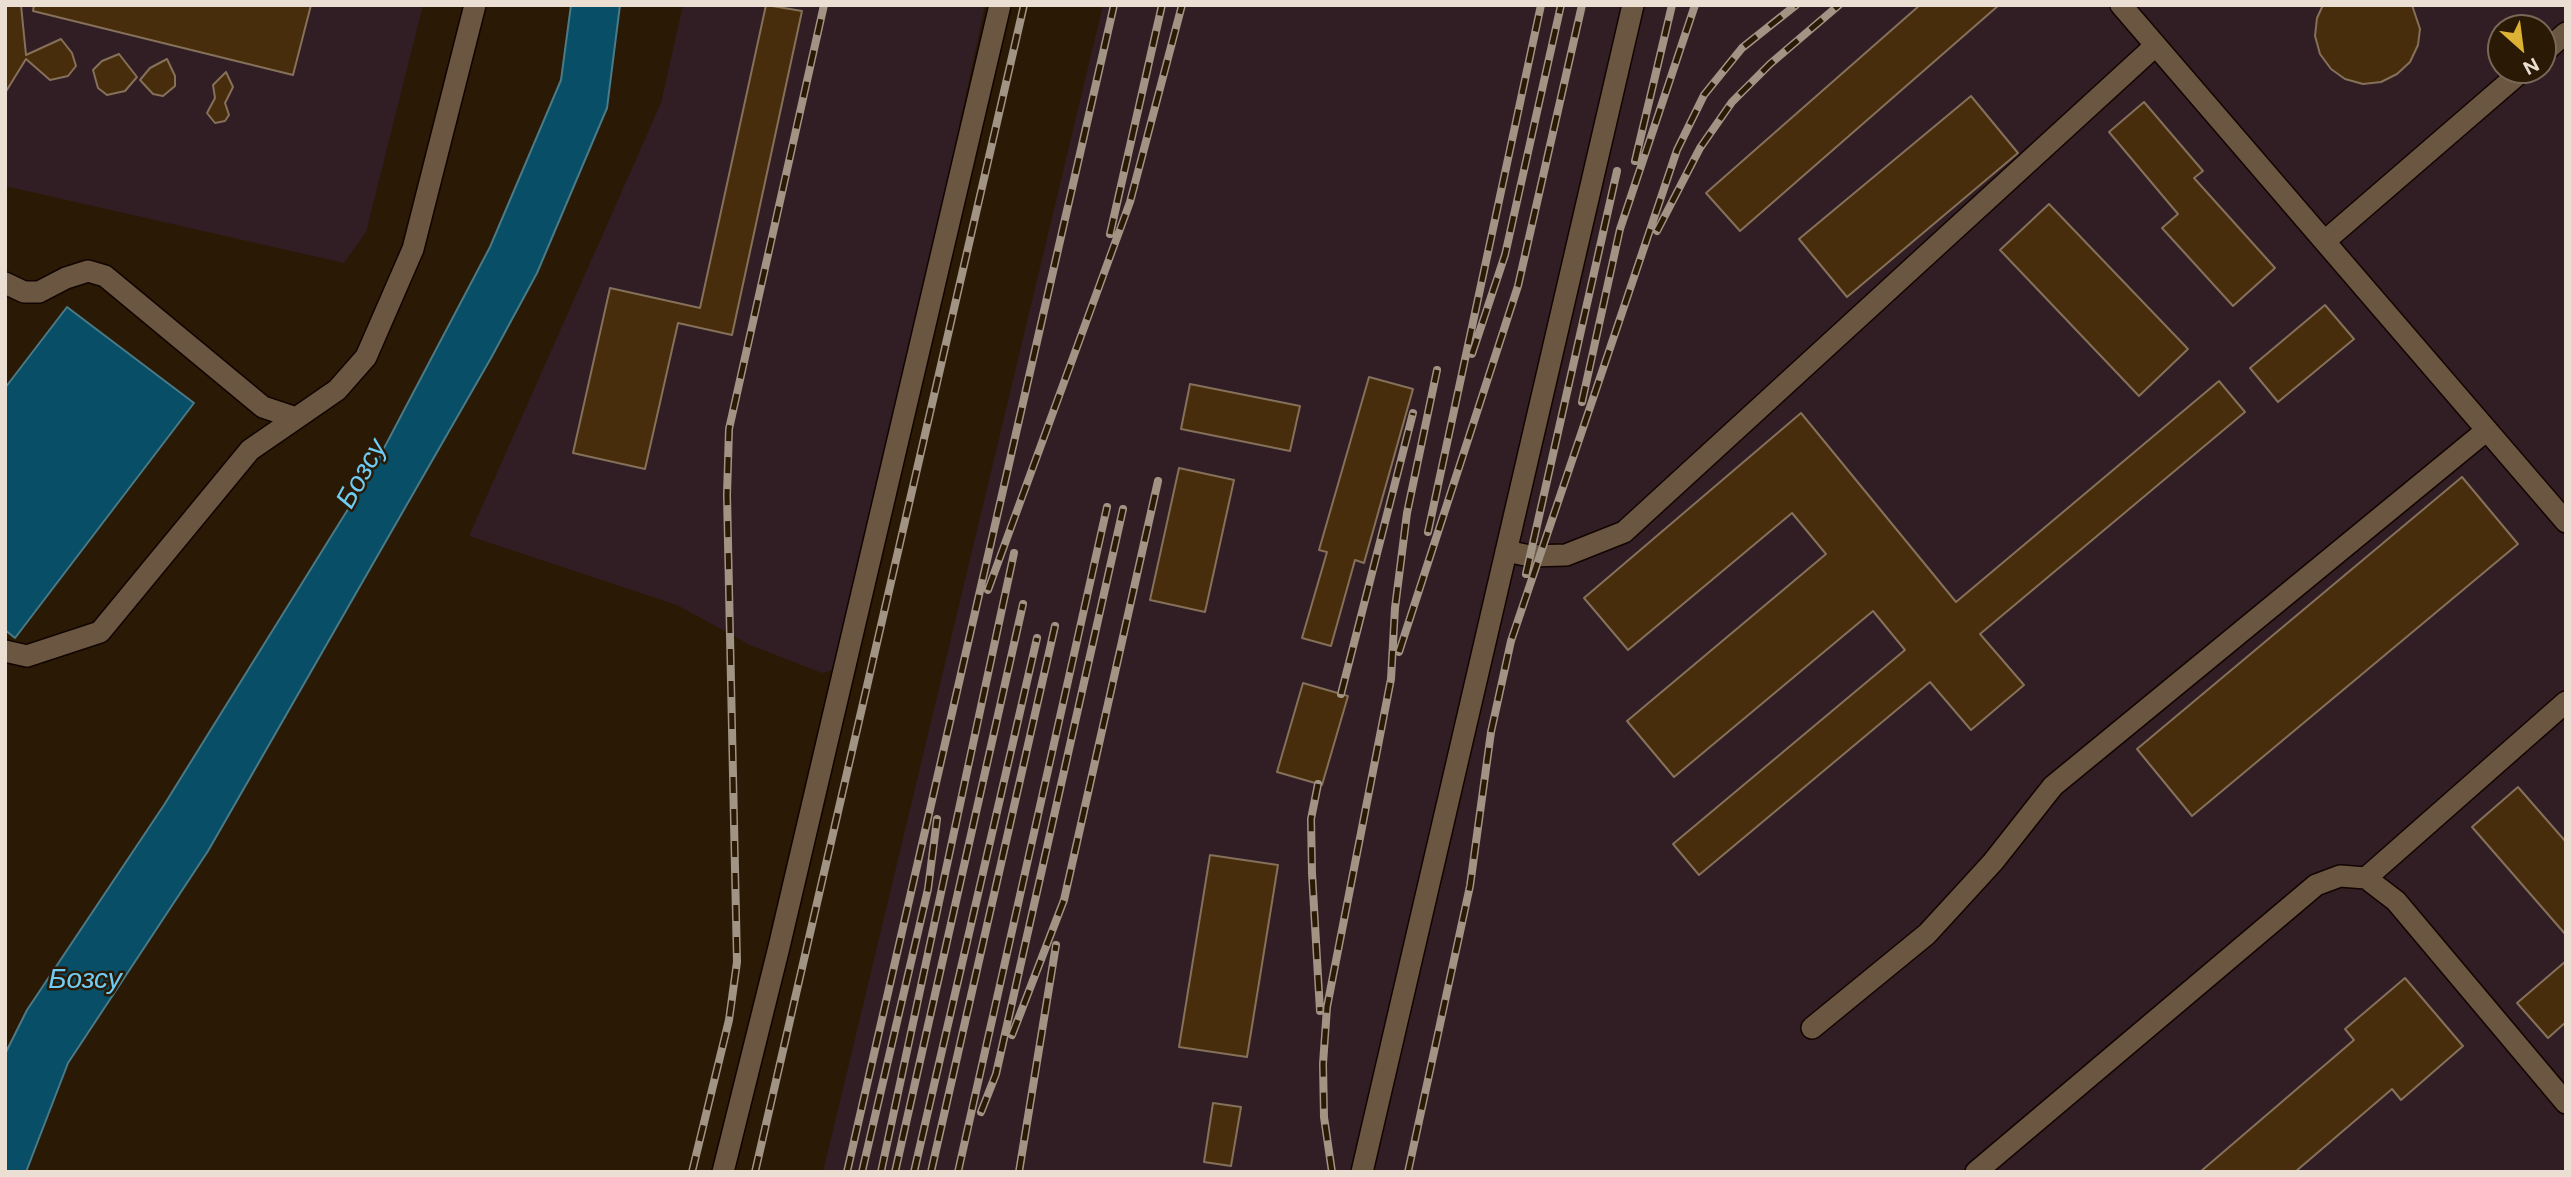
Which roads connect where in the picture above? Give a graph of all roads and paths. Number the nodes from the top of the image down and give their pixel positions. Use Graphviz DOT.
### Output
graph roads {
  1 [pos="475,5"];
  2 [pos="1000,5"];
  3 [pos="1633,5"];
  4 [pos="2121,5"];
  5 [pos="2155,46"];
  6 [pos="2507,84"];
  7 [pos="2325,241"];
  8 [pos="5,283"];
  9 [pos="296,418"];
  10 [pos="2487,430"];
  11 [pos="2566,522"];
  12 [pos="1506,551"];
  13 [pos="5,651"];
  14 [pos="2566,702"];
  15 [pos="2366,878"];
  16 [pos="1812,1028"];
  17 [pos="2566,1103"];
  18 [pos="723,1172"];
  19 [pos="1362,1172"];
  20 [pos="1976,1172"];
  1 -- 9 [label="lane"];
  2 -- 18 [label="lane"];
  3 -- 12 [label="lane"];
  4 -- 5 [label="lane"];
  5 -- 7 [label="lane"];
  5 -- 12 [label="lane"];
  6 -- 7 [label="lane"];
  7 -- 10 [label="lane"];
  8 -- 9 [label="lane"];
  9 -- 13 [label="lane"];
  10 -- 11 [label="lane"];
  10 -- 16 [label="lane"];
  12 -- 19 [label="lane"];
  14 -- 15 [label="lane"];
  15 -- 17 [label="lane"];
  15 -- 20 [label="lane"];
}
